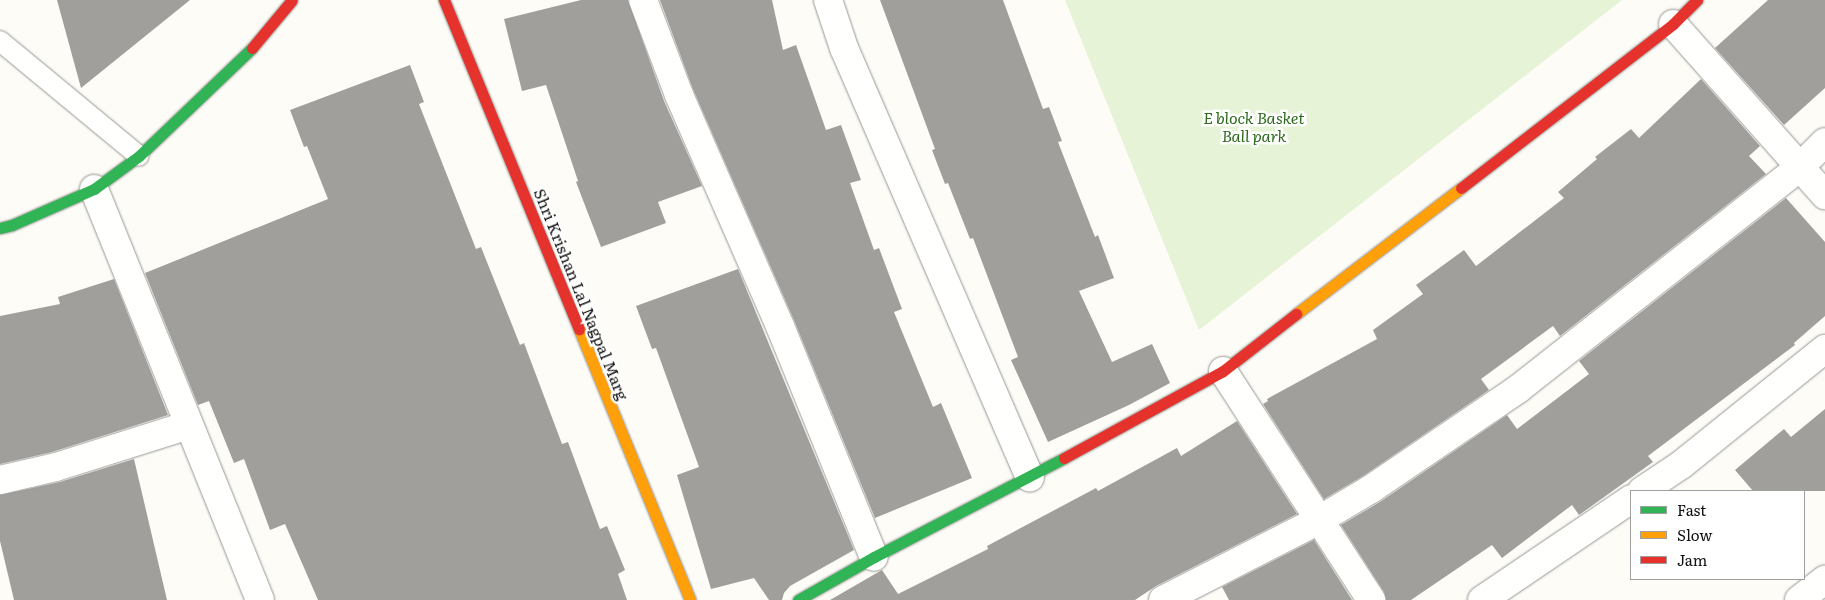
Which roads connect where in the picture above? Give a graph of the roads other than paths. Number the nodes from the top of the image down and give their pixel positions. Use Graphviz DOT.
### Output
graph roads {
  1 [pos="292,0"];
  2 [pos="444,0"];
  3 [pos="643,0"];
  4 [pos="828,0"];
  5 [pos="1697,0"];
  6 [pos="1673,24"];
  7 [pos="0,41"];
  8 [pos="1825,142"];
  9 [pos="139,156"];
  10 [pos="1800,167"];
  11 [pos="94,189"];
  12 [pos="1825,195"];
  13 [pos="0,228"];
  14 [pos="1825,349"];
  15 [pos="1223,371"];
  16 [pos="189,425"];
  17 [pos="1030,477"];
  18 [pos="0,480"];
  19 [pos="1644,490"];
  20 [pos="1630,500"];
  21 [pos="1319,520"];
  22 [pos="874,556"];
  23 [pos="1825,580"];
  24 [pos="260,600"];
  25 [pos="690,600"];
  26 [pos="798,600"];
  27 [pos="1164,600"];
  28 [pos="1371,600"];
  29 [pos="1482,600"];
  30 [pos="1800,600"];
  1 -- 9 [label="street"];
  2 -- 25 [label="street, Shri Krishan Lal Nagpal Marg"];
  3 -- 22 [label="street"];
  4 -- 17 [label="street"];
  5 -- 6 [label="street"];
  6 -- 10 [label="street"];
  6 -- 15 [label="street"];
  7 -- 9 [label="lane"];
  8 -- 10 [label="street"];
  9 -- 11 [label="street"];
  10 -- 12 [label="street"];
  10 -- 21 [label="street"];
  11 -- 13 [label="street"];
  11 -- 16 [label="street"];
  14 -- 19 [label="street"];
  15 -- 17 [label="street"];
  15 -- 21 [label="street"];
  16 -- 18 [label="street"];
  16 -- 24 [label="street"];
  17 -- 22 [label="street"];
  20 -- 29 [label="street"];
  21 -- 27 [label="street"];
  21 -- 28 [label="street"];
  22 -- 26 [label="street"];
  23 -- 30 [label="street"];
}
